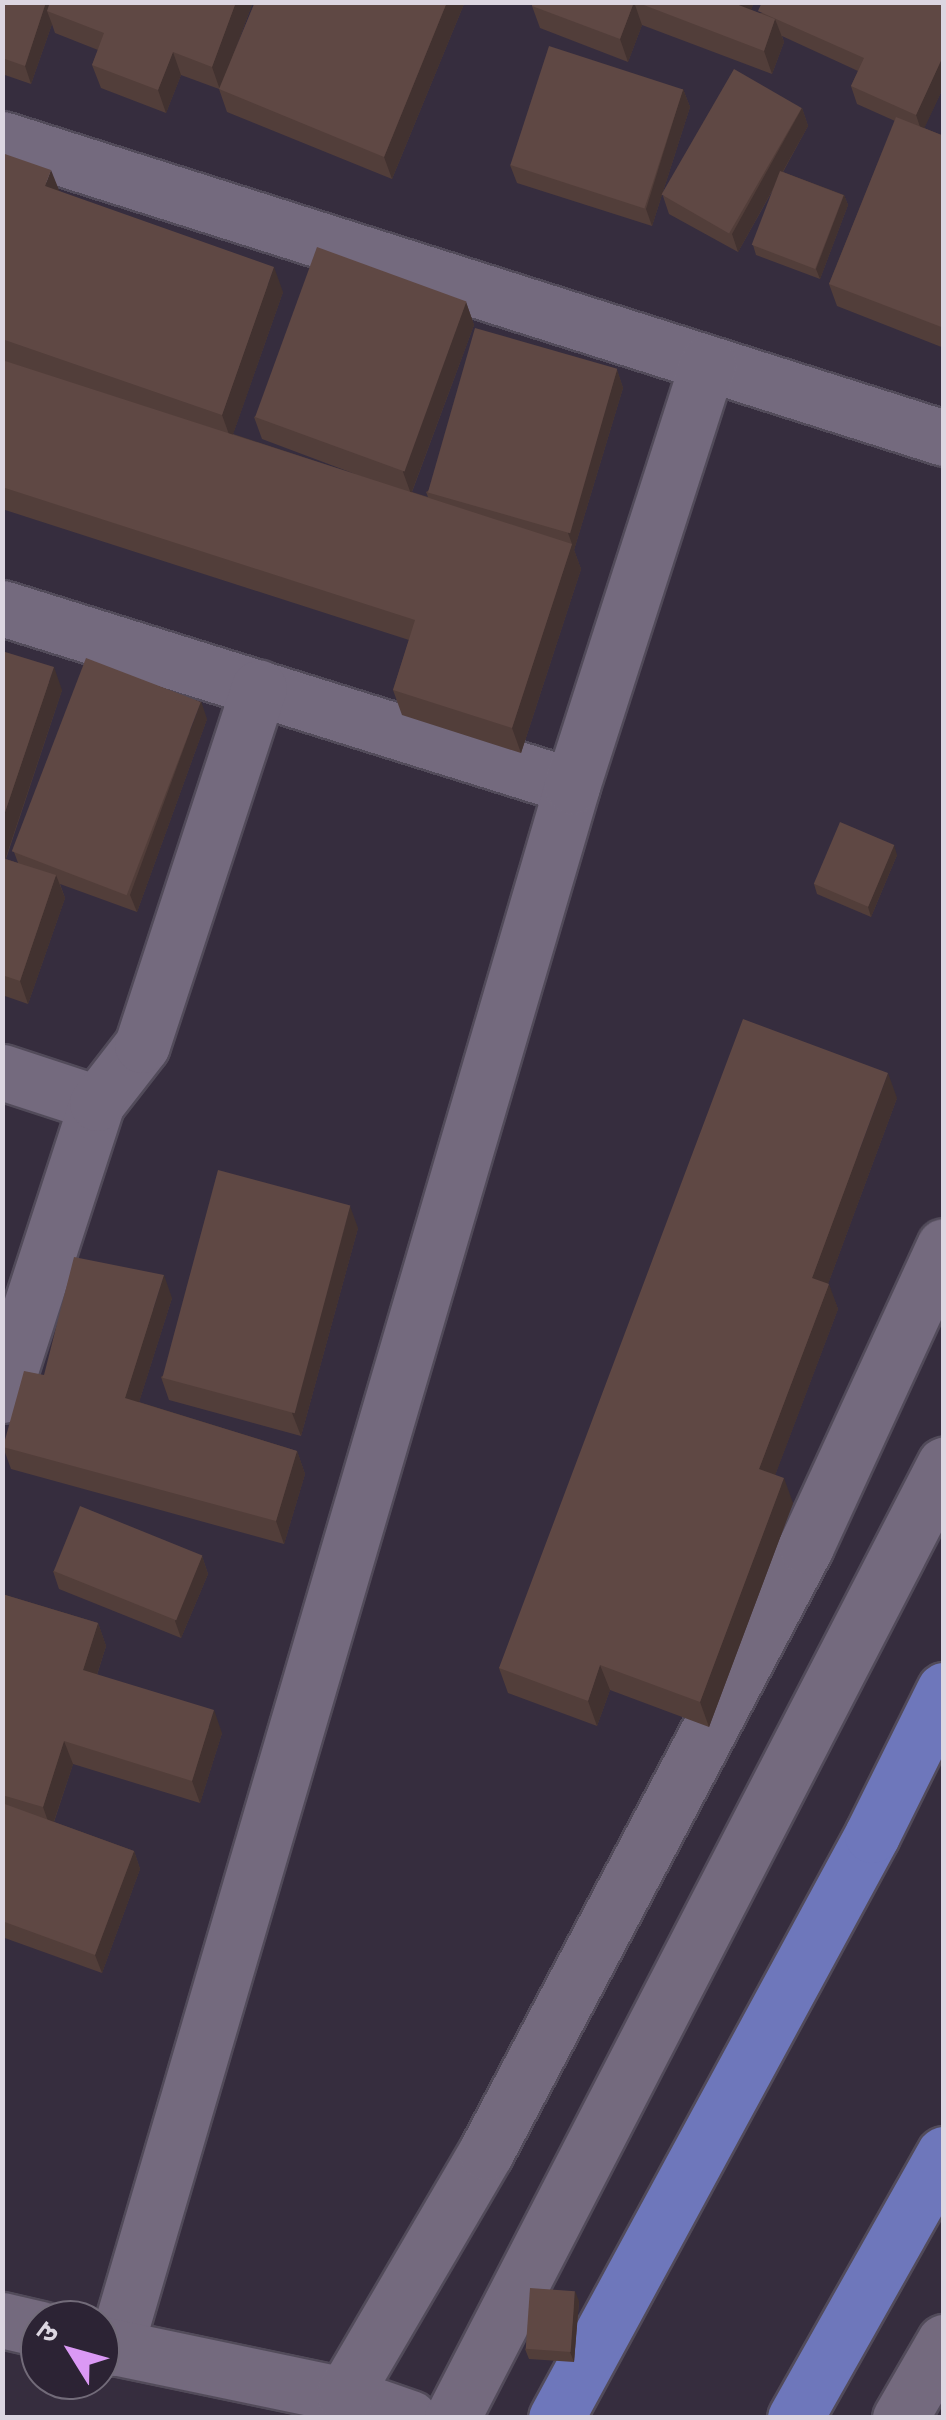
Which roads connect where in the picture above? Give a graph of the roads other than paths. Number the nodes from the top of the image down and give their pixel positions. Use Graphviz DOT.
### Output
graph roads {
  1 [pos="2,138"];
  2 [pos="708,362"];
  3 [pos="944,438"];
  4 [pos="2,608"];
  5 [pos="259,688"];
  6 [pos="572,786"];
  7 [pos="2,1072"];
  8 [pos="97,1103"];
  9 [pos="944,1246"];
  10 [pos="2,1395"];
  11 [pos="944,1465"];
  12 [pos="944,1690"];
  13 [pos="944,2154"];
  14 [pos="120,2306"];
  15 [pos="944,2342"];
  16 [pos="120,2349"];
  17 [pos="344,2396"];
  18 [pos="410,2418"];
  19 [pos="452,2418"];
  20 [pos="556,2418"];
  21 [pos="794,2418"];
  22 [pos="900,2418"];
  1 -- 2 [label="street"];
  2 -- 3 [label="street"];
  2 -- 6 [label="street"];
  4 -- 5 [label="street"];
  5 -- 6 [label="street"];
  5 -- 8 [label="street"];
  6 -- 14 [label="street"];
  7 -- 8 [label="street"];
  8 -- 10 [label="street"];
  9 -- 17 [label="street"];
  11 -- 19 [label="street"];
  12 -- 20 [label="highway"];
  13 -- 21 [label="highway"];
  15 -- 22 [label="street"];
  16 -- 17 [label="street"];
  17 -- 18 [label="street"];
}
